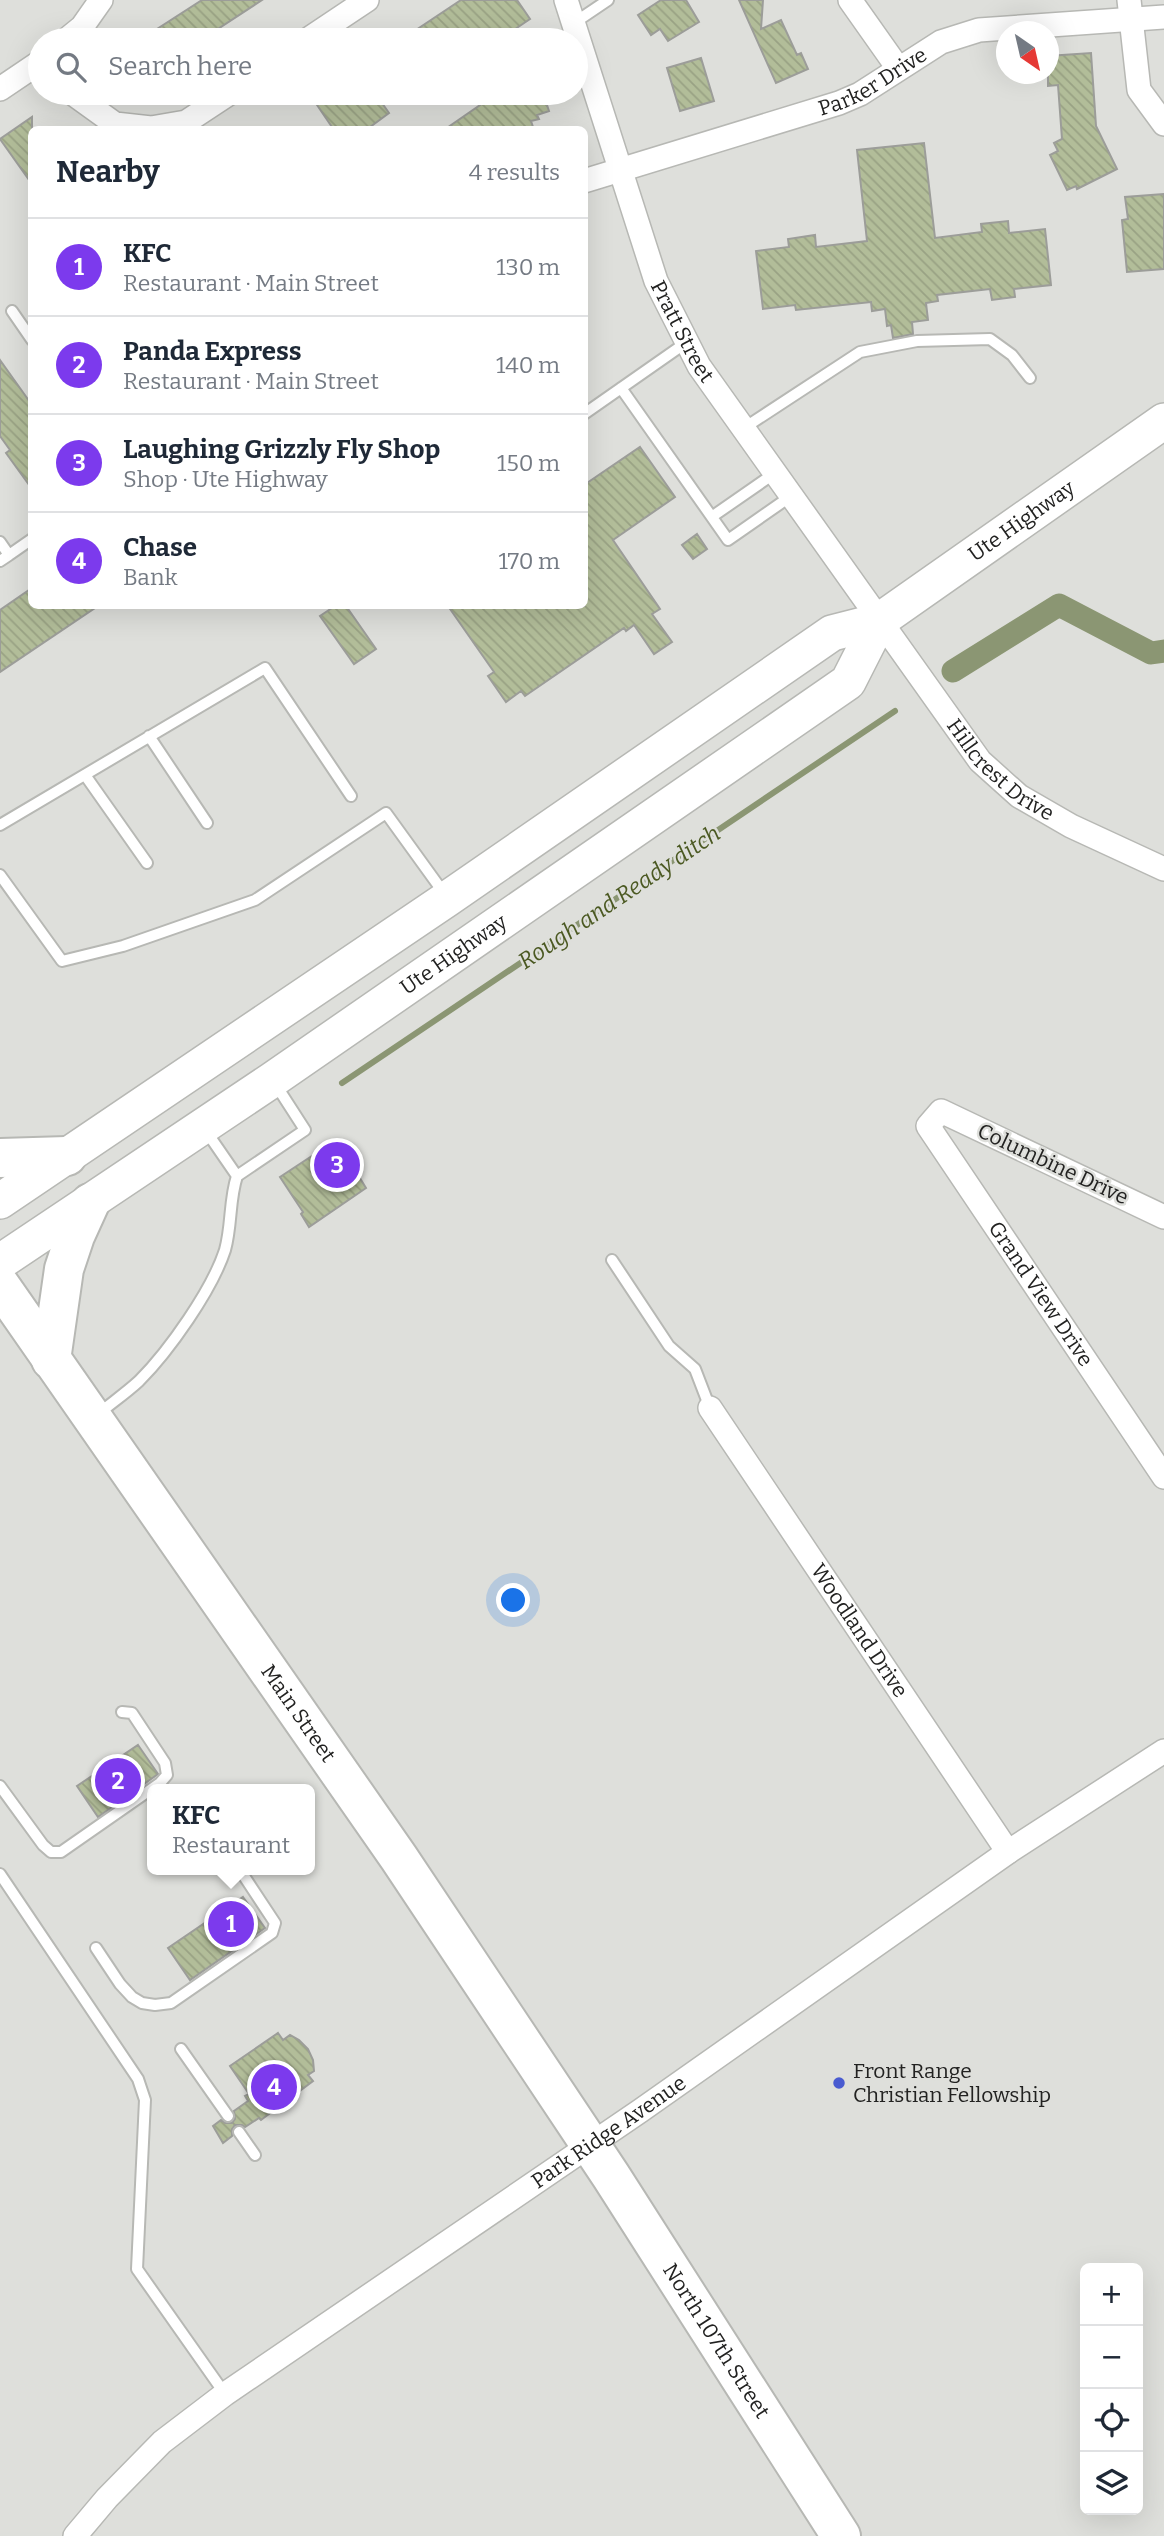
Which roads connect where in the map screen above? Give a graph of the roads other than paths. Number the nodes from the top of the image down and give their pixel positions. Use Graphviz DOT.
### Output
graph roads {
  1 [pos="101,0"];
  2 [pos="367,0"];
  3 [pos="566,0"];
  4 [pos="608,0"];
  5 [pos="850,0"];
  6 [pos="1130,10"];
  7 [pos="1164,17"];
  8 [pos="574,23"];
  9 [pos="81,28"];
  10 [pos="325,28"];
  11 [pos="576,28"];
  12 [pos="588,68"];
  13 [pos="898,68"];
  14 [pos="28,70"];
  15 [pos="0,89"];
  16 [pos="89,105"];
  17 [pos="212,105"];
  18 [pos="1164,124"];
  19 [pos="133,126"];
  20 [pos="163,126"];
  21 [pos="620,170"];
  22 [pos="588,180"];
  23 [pos="12,311"];
  24 [pos="28,334"];
  25 [pos="687,342"];
  26 [pos="1030,378"];
  27 [pos="621,388"];
  28 [pos="588,411"];
  29 [pos="1164,421"];
  30 [pos="744,428"];
  31 [pos="775,473"];
  32 [pos="791,496"];
  33 [pos="713,516"];
  34 [pos="0,542"];
  35 [pos="28,543"];
  36 [pos="4,558"];
  37 [pos="879,621"];
  38 [pos="149,736"];
  39 [pos="85,775"];
  40 [pos="351,796"];
  41 [pos="207,823"];
  42 [pos="0,825"];
  43 [pos="146,863"];
  44 [pos="1164,869"];
  45 [pos="0,875"];
  46 [pos="447,899"];
  47 [pos="272,1080"];
  48 [pos="941,1111"];
  49 [pos="203,1126"];
  50 [pos="67,1156"];
  51 [pos="0,1158"];
  52 [pos="237,1176"];
  53 [pos="0,1201"];
  54 [pos="90,1203"];
  55 [pos="1164,1217"];
  56 [pos="612,1260"];
  57 [pos="0,1262"];
  58 [pos="0,1285"];
  59 [pos="0,1338"];
  60 [pos="51,1360"];
  61 [pos="710,1408"];
  62 [pos="92,1419"];
  63 [pos="1164,1477"];
  64 [pos="122,1712"];
  65 [pos="1164,1751"];
  66 [pos="159,1784"];
  67 [pos="0,1786"];
  68 [pos="147,1792"];
  69 [pos="1008,1852"];
  70 [pos="0,1874"];
  71 [pos="243,1875"];
  72 [pos="96,1948"];
  73 [pos="181,2049"];
  74 [pos="228,2116"];
  75 [pos="239,2132"];
  76 [pos="590,2145"];
  77 [pos="255,2155"];
  78 [pos="225,2394"];
  79 [pos="75,2536"];
  80 [pos="841,2536"];
  1 -- 9 [label="street"];
  2 -- 10 [label="street"];
  3 -- 8 [label="street, Pratt Street"];
  4 -- 8 [label="lane"];
  5 -- 13 [label="street"];
  6 -- 7 [label="street, Parker Drive"];
  6 -- 13 [label="street, Parker Drive"];
  6 -- 18 [label="street"];
  8 -- 11 [label="street, Pratt Street"];
  12 -- 21 [label="street, Pratt Street"];
  13 -- 21 [label="street, Parker Drive"];
  14 -- 15 [label="street"];
  16 -- 19 [label="street"];
  17 -- 20 [label="street"];
  21 -- 22 [label="street, Parker Drive"];
  21 -- 25 [label="street, Pratt Street"];
  23 -- 24 [label="lane"];
  25 -- 27 [label="lane"];
  25 -- 30 [label="street, Pratt Street"];
  26 -- 30 [label="lane"];
  27 -- 28 [label="lane"];
  27 -- 33 [label="lane"];
  29 -- 37 [label="main road, Ute Highway"];
  30 -- 31 [label="street, Pratt Street"];
  31 -- 32 [label="street, Pratt Street"];
  31 -- 33 [label="lane"];
  32 -- 33 [label="lane"];
  32 -- 37 [label="street, Pratt Street"];
  34 -- 36 [label="lane"];
  35 -- 36 [label="lane"];
  37 -- 44 [label="street, Hillcrest Drive"];
  37 -- 46 [label="main road, Ute Highway"];
  37 -- 47 [label="main road, Ute Highway"];
  38 -- 39 [label="lane"];
  38 -- 40 [label="lane"];
  38 -- 41 [label="lane"];
  39 -- 42 [label="lane"];
  39 -- 43 [label="lane"];
  45 -- 46 [label="lane"];
  46 -- 50 [label="main road, Ute Highway"];
  47 -- 49 [label="main road, Ute Highway"];
  47 -- 52 [label="lane"];
  48 -- 55 [label="street, Columbine Drive"];
  48 -- 63 [label="street, Grand View Drive"];
  49 -- 52 [label="lane"];
  49 -- 54 [label="main road, Ute Highway"];
  50 -- 51 [label="highway"];
  50 -- 53 [label="main road, Ute Highway"];
  52 -- 62 [label="lane"];
  54 -- 57 [label="main road, Ute Highway"];
  54 -- 60 [label="highway"];
  56 -- 61 [label="lane"];
  58 -- 60 [label="highway, Main Street"];
  59 -- 60 [label="highway"];
  60 -- 62 [label="highway, Main Street"];
  61 -- 69 [label="street, Woodland Drive"];
  62 -- 76 [label="highway, Main Street"];
  64 -- 66 [label="lane"];
  65 -- 69 [label="street, Park Ridge Avenue"];
  67 -- 68 [label="lane"];
  69 -- 76 [label="street, Park Ridge Avenue"];
  70 -- 78 [label="lane"];
  71 -- 72 [label="lane"];
  73 -- 74 [label="lane"];
  75 -- 77 [label="lane"];
  76 -- 78 [label="street, Park Ridge Avenue"];
  76 -- 80 [label="highway, North 107th Street"];
  78 -- 79 [label="street, Park Ridge Avenue"];
}
